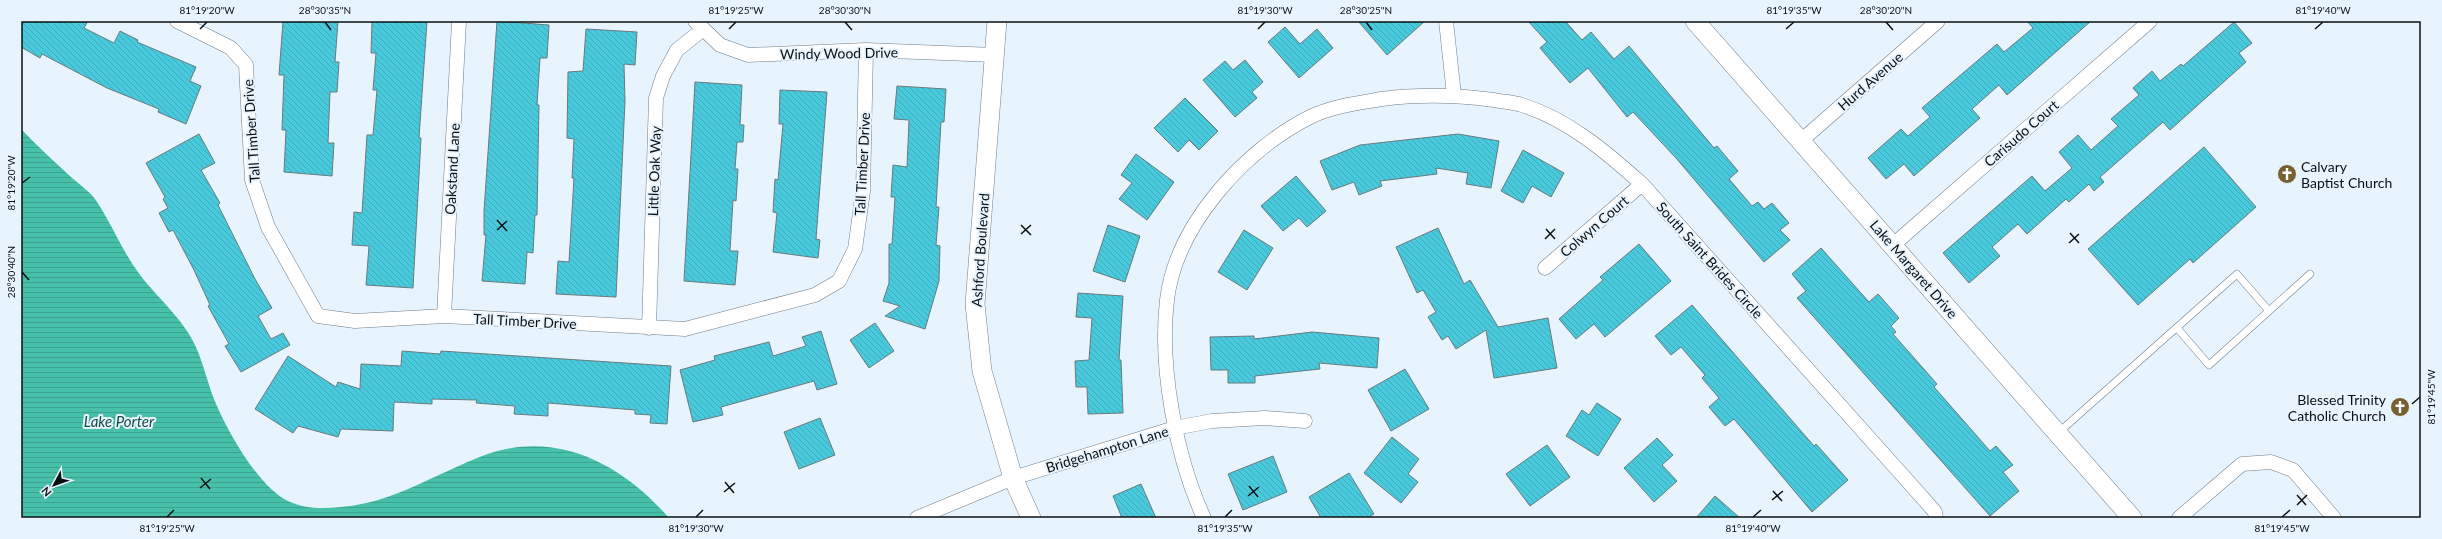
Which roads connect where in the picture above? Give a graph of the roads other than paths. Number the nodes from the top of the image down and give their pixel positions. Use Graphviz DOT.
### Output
graph roads {
  1 [pos="177,21"];
  2 [pos="460,21"];
  3 [pos="997,21"];
  4 [pos="1446,21"];
  5 [pos="1695,21"];
  6 [pos="1938,21"];
  7 [pos="2150,21"];
  8 [pos="698,25"];
  9 [pos="866,50"];
  10 [pos="995,55"];
  11 [pos="1454,95"];
  12 [pos="1802,140"];
  13 [pos="1642,184"];
  14 [pos="1893,245"];
  15 [pos="1545,268"];
  16 [pos="2310,274"];
  17 [pos="2269,311"];
  18 [pos="444,316"];
  19 [pos="649,328"];
  20 [pos="2177,328"];
  21 [pos="1305,420"];
  22 [pos="1175,428"];
  23 [pos="2058,434"];
  24 [pos="1013,478"];
  25 [pos="917,518"];
  26 [pos="1031,518"];
  27 [pos="1204,518"];
  28 [pos="1936,518"];
  29 [pos="2132,518"];
  30 [pos="2179,518"];
  31 [pos="2334,518"];
  1 -- 18 [label="street, Tall Timber Drive"];
  2 -- 18 [label="street, Oakstand Lane"];
  3 -- 10 [label="street, Ashford Boulevard"];
  4 -- 11 [label="street"];
  5 -- 12 [label="street, Lake Margaret Drive"];
  6 -- 12 [label="street, Hurd Avenue"];
  7 -- 14 [label="street, Carisudo Court"];
  8 -- 9 [label="street, Windy Wood Drive"];
  8 -- 19 [label="street, Little Oak Way"];
  9 -- 10 [label="street, Windy Wood Drive"];
  9 -- 19 [label="street, Tall Timber Drive"];
  10 -- 24 [label="street, Ashford Boulevard"];
  11 -- 13 [label="street, South Saint Brides Circle"];
  11 -- 22 [label="street, South Saint Brides Circle"];
  12 -- 14 [label="street, Lake Margaret Drive"];
  13 -- 15 [label="street, Colwyn Court"];
  13 -- 28 [label="street, South Saint Brides Circle"];
  14 -- 23 [label="street, Lake Margaret Drive"];
  16 -- 17 [label="lane"];
  17 -- 20 [label="lane"];
  17 -- 20 [label="lane"];
  18 -- 19 [label="street, Tall Timber Drive"];
  20 -- 23 [label="lane"];
  21 -- 22 [label="street, Bridgehampton Lane"];
  22 -- 24 [label="street, Bridgehampton Lane"];
  22 -- 27 [label="street, South Saint Brides Circle"];
  23 -- 29 [label="street, Lake Margaret Drive"];
  24 -- 25 [label="street, Bridgehampton Lane"];
  24 -- 26 [label="street, Ashford Boulevard"];
  30 -- 31 [label="street"];
}
